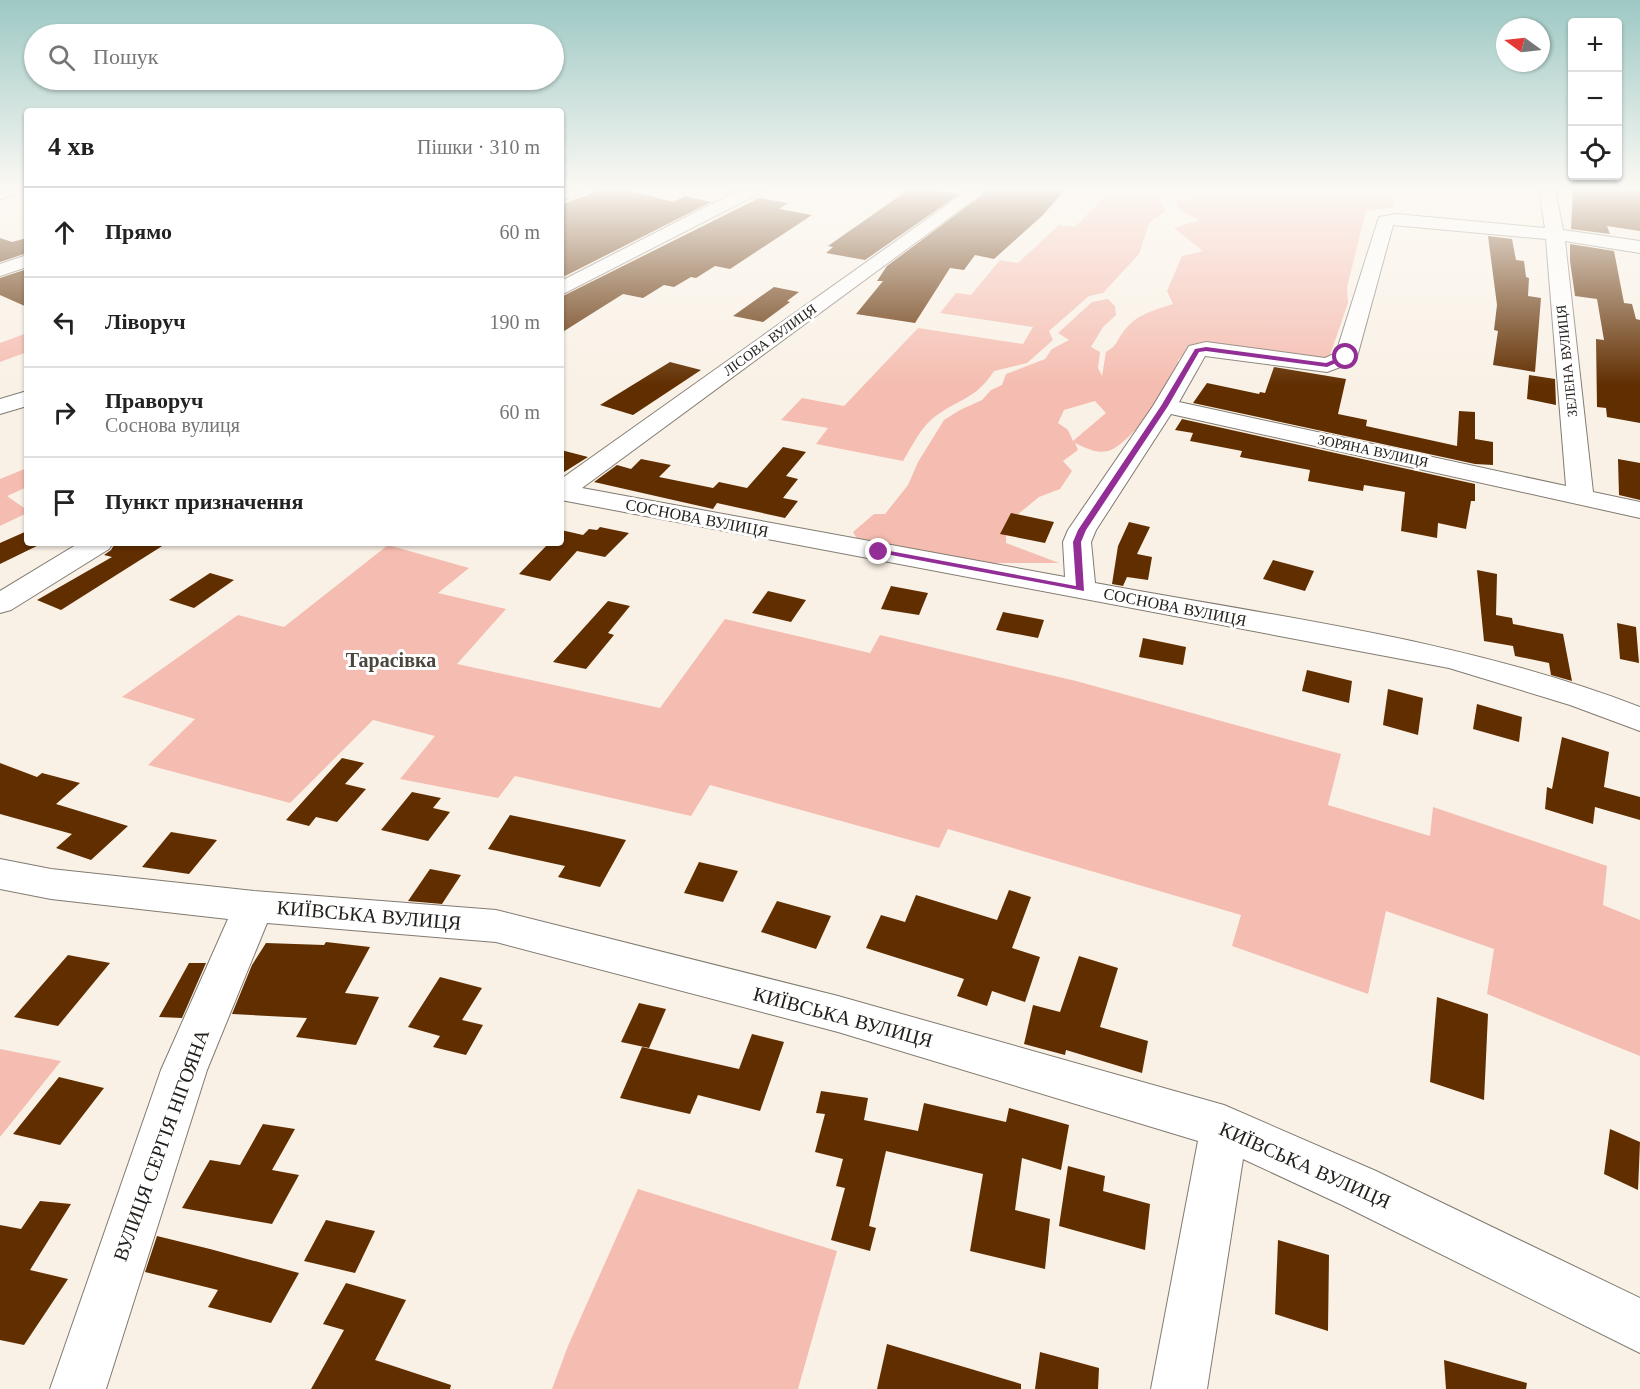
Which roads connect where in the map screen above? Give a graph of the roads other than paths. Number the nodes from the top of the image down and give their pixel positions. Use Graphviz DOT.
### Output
graph roads {
  1 [pos="627,255"];
  2 [pos="889,255"];
  3 [pos="1376,255"];
  4 [pos="1557,255"];
  5 [pos="24,262"];
  6 [pos="0,270"];
  7 [pos="564,287"];
  8 [pos="24,399"];
  9 [pos="1165,406"];
  10 [pos="0,407"];
  11 [pos="564,489"];
  12 [pos="564,492"];
  13 [pos="1580,497"];
  14 [pos="1640,510"];
  15 [pos="94,546"];
  16 [pos="1081,590"];
  17 [pos="0,604"];
  18 [pos="1640,720"];
  19 [pos="0,874"];
  20 [pos="254,906"];
  21 [pos="1224,1127"];
  22 [pos="1640,1326"];
  23 [pos="78,1389"];
  24 [pos="1179,1389"];
  1 -- 7 [label="street"];
  2 -- 11 [label="street, ЛІСОВА ВУЛИЦЯ"];
  3 -- 9 [label="street"];
  4 -- 13 [label="street, ЗЕЛЕНА ВУЛИЦЯ"];
  5 -- 6 [label="street"];
  8 -- 10 [label="street"];
  9 -- 13 [label="street, ЗОРЯНА ВУЛИЦЯ"];
  9 -- 16 [label="street"];
  12 -- 16 [label="street, СОСНОВА ВУЛИЦЯ"];
  13 -- 14 [label="street, ЗОРЯНА ВУЛИЦЯ"];
  15 -- 17 [label="street"];
  16 -- 18 [label="street, СОСНОВА ВУЛИЦЯ"];
  19 -- 20 [label="street, КИЇВСЬКА ВУЛИЦЯ"];
  20 -- 21 [label="street, КИЇВСЬКА ВУЛИЦЯ"];
  20 -- 23 [label="street, ВУЛИЦЯ СЕРГІЯ НІГОЯНА"];
  21 -- 22 [label="street, КИЇВСЬКА ВУЛИЦЯ"];
  21 -- 24 [label="street"];
}
